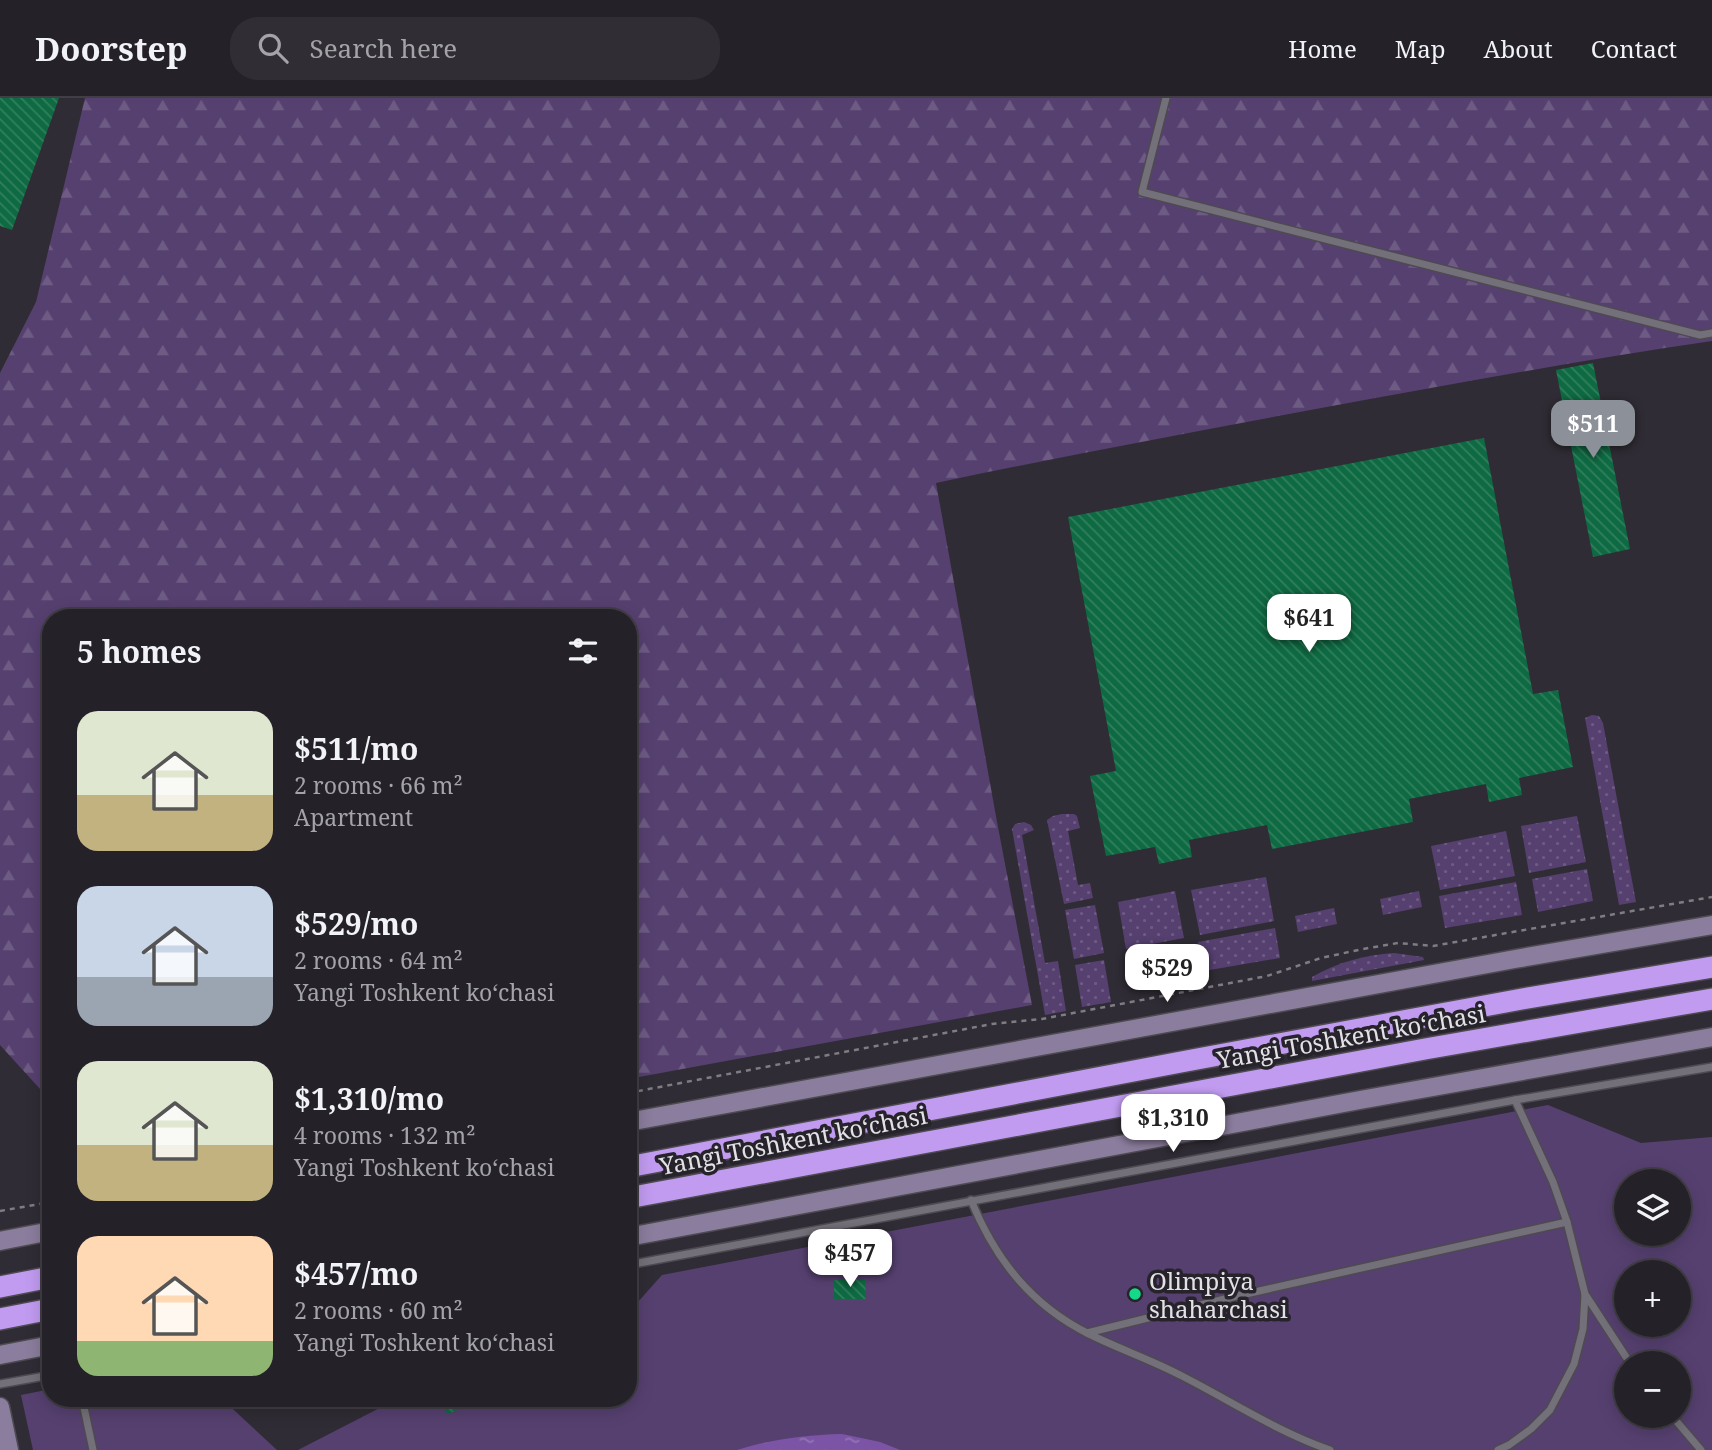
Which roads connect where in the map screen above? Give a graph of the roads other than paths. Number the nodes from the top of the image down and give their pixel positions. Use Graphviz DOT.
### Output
graph roads {
  1 [pos="1166,98"];
  2 [pos="1712,333"];
  3 [pos="1712,925"];
  4 [pos="1709,967"];
  5 [pos="1712,999"];
  6 [pos="1712,1037"];
  7 [pos="1712,1067"];
  8 [pos="1515,1100"];
  9 [pos="637,1120"];
  10 [pos="637,1165"];
  11 [pos="637,1196"];
  12 [pos="971,1200"];
  13 [pos="1567,1222"];
  14 [pos="42,1233"];
  15 [pos="637,1235"];
  16 [pos="0,1241"];
  17 [pos="637,1263"];
  18 [pos="42,1279"];
  19 [pos="0,1287"];
  20 [pos="1585,1294"];
  21 [pos="42,1311"];
  22 [pos="0,1319"];
  23 [pos="1087,1333"];
  24 [pos="42,1347"];
  25 [pos="1622,1351"];
  26 [pos="0,1354"];
  27 [pos="42,1377"];
  28 [pos="0,1384"];
  29 [pos="84,1407"];
  30 [pos="0,1411"];
  31 [pos="1682,1428"];
  32 [pos="1318,1448"];
  33 [pos="9,1450"];
  34 [pos="93,1450"];
  35 [pos="1330,1450"];
  36 [pos="1498,1450"];
  37 [pos="1701,1450"];
  1 -- 2 [label="lane"];
  3 -- 9 [label="main road"];
  4 -- 10 [label="highway, Yangi Toshkent ko‘chasi"];
  5 -- 11 [label="highway, Yangi Toshkent ko‘chasi"];
  6 -- 15 [label="main road"];
  7 -- 8 [label="lane"];
  8 -- 12 [label="lane"];
  8 -- 13 [label="lane"];
  12 -- 17 [label="lane"];
  12 -- 23 [label="lane"];
  13 -- 20 [label="lane"];
  13 -- 23 [label="lane"];
  14 -- 16 [label="main road"];
  18 -- 19 [label="highway"];
  20 -- 25 [label="lane"];
  20 -- 36 [label="lane"];
  21 -- 22 [label="highway"];
  23 -- 32 [label="lane"];
  24 -- 26 [label="main road"];
  27 -- 28 [label="lane"];
  29 -- 34 [label="lane"];
  30 -- 33 [label="main road"];
  31 -- 37 [label="lane"];
  32 -- 35 [label="lane"];
}
